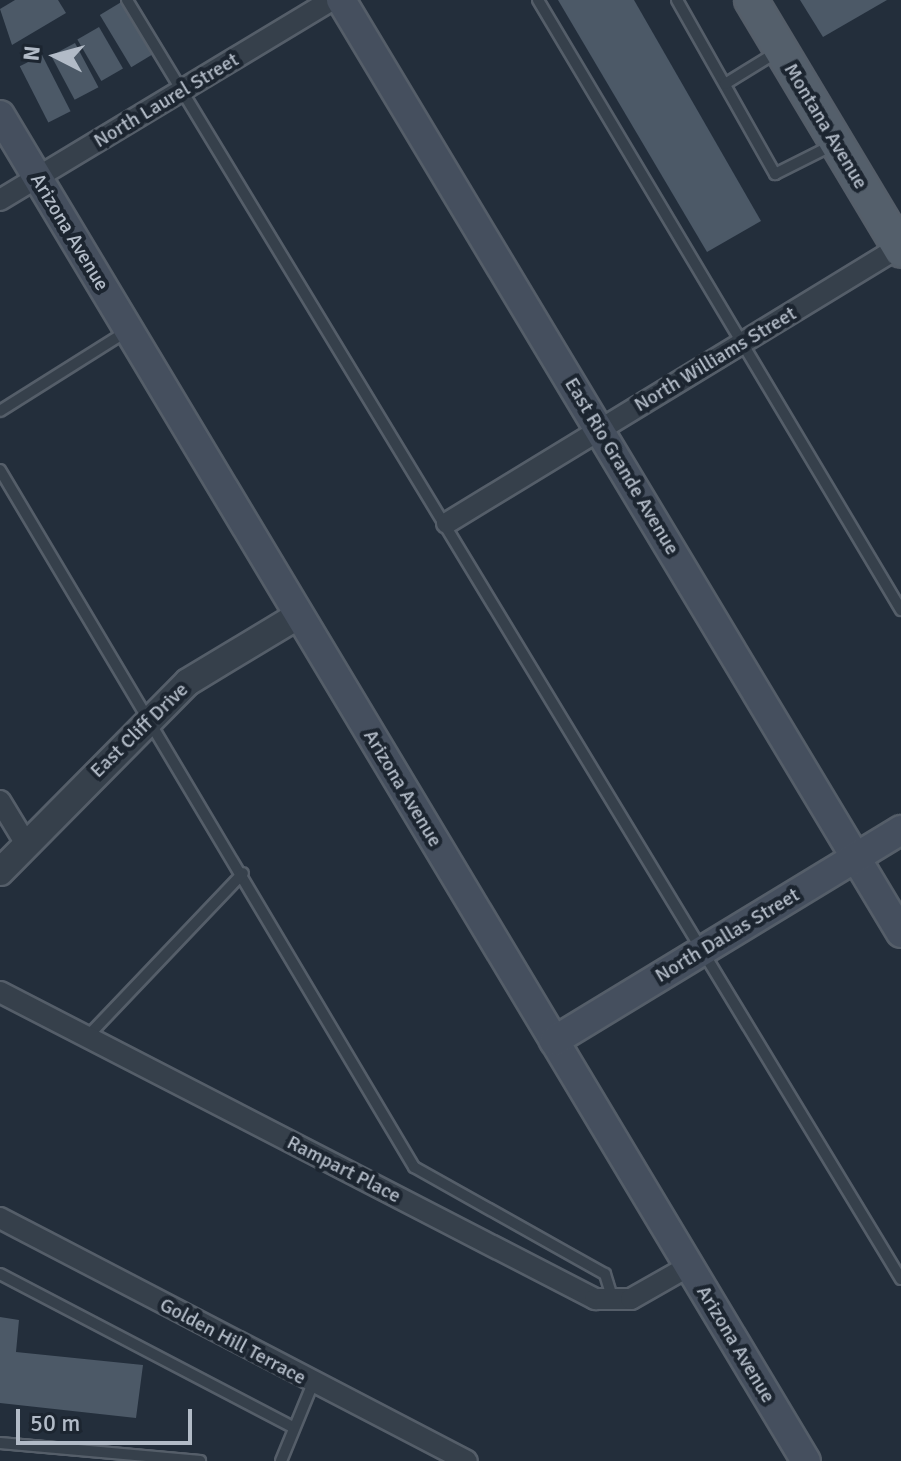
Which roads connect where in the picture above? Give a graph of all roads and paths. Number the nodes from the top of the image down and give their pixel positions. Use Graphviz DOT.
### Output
graph roads {
  1 [pos="127,0"];
  2 [pos="332,0"];
  3 [pos="341,0"];
  4 [pos="538,0"];
  5 [pos="677,0"];
  6 [pos="751,0"];
  7 [pos="781,50"];
  8 [pos="725,84"];
  9 [pos="181,91"];
  10 [pos="0,115"];
  11 [pos="836,143"];
  12 [pos="38,177"];
  13 [pos="0,200"];
  14 [pos="900,248"];
  15 [pos="129,330"];
  16 [pos="743,342"];
  17 [pos="0,411"];
  18 [pos="600,429"];
  19 [pos="0,470"];
  20 [pos="447,523"];
  21 [pos="901,610"];
  22 [pos="299,615"];
  23 [pos="149,716"];
  24 [pos="0,801"];
  25 [pos="901,830"];
  26 [pos="26,844"];
  27 [pos="856,857"];
  28 [pos="0,872"];
  29 [pos="243,873"];
  30 [pos="901,933"];
  31 [pos="701,952"];
  32 [pos="0,992"];
  33 [pos="87,1037"];
  34 [pos="554,1041"];
  35 [pos="0,1218"];
  36 [pos="689,1266"];
  37 [pos="0,1274"];
  38 [pos="901,1279"];
  39 [pos="613,1302"];
  40 [pos="313,1383"];
  41 [pos="291,1426"];
  42 [pos="0,1443"];
  43 [pos="200,1461"];
  44 [pos="281,1461"];
  45 [pos="467,1461"];
  46 [pos="806,1461"];
  1 -- 9 [label="lane"];
  2 -- 9 [label="street, North Laurel Street"];
  3 -- 18 [label="main road, East Rio Grande Avenue"];
  4 -- 16 [label="lane"];
  5 -- 8 [label="lane"];
  6 -- 7 [label="main road, Montana Avenue"];
  7 -- 8 [label="lane"];
  7 -- 11 [label="main road, Montana Avenue"];
  8 -- 11 [label="lane"];
  9 -- 12 [label="street, North Laurel Street"];
  9 -- 20 [label="lane"];
  10 -- 12 [label="main road, Arizona Avenue"];
  11 -- 14 [label="main road, Montana Avenue"];
  12 -- 13 [label="street, North Laurel Street"];
  12 -- 15 [label="main road, Arizona Avenue"];
  14 -- 16 [label="street, North Williams Street"];
  15 -- 17 [label="lane"];
  15 -- 22 [label="main road, Arizona Avenue"];
  16 -- 18 [label="street, North Williams Street"];
  16 -- 21 [label="lane"];
  18 -- 20 [label="street, North Williams Street"];
  18 -- 27 [label="main road, East Rio Grande Avenue"];
  19 -- 23 [label="lane"];
  20 -- 31 [label="lane"];
  22 -- 23 [label="street, East Cliff Drive"];
  22 -- 34 [label="main road, Arizona Avenue"];
  23 -- 26 [label="street, East Cliff Drive"];
  23 -- 29 [label="lane"];
  24 -- 26 [label="street"];
  25 -- 27 [label="main road, North Dallas Street"];
  26 -- 28 [label="street, East Cliff Drive"];
  27 -- 30 [label="main road, East Rio Grande Avenue"];
  27 -- 31 [label="main road, North Dallas Street"];
  29 -- 33 [label="lane"];
  29 -- 39 [label="lane"];
  31 -- 34 [label="main road, North Dallas Street"];
  31 -- 38 [label="lane"];
  32 -- 33 [label="street, Rampart Place"];
  33 -- 39 [label="street, Rampart Place"];
  34 -- 36 [label="main road, Arizona Avenue"];
  35 -- 40 [label="street, Golden Hill Terrace"];
  36 -- 39 [label="street"];
  36 -- 46 [label="main road, Arizona Avenue"];
  37 -- 41 [label="lane"];
  40 -- 41 [label="lane"];
  40 -- 45 [label="street, Golden Hill Terrace"];
  41 -- 44 [label="lane"];
  42 -- 43 [label="lane"];
}
